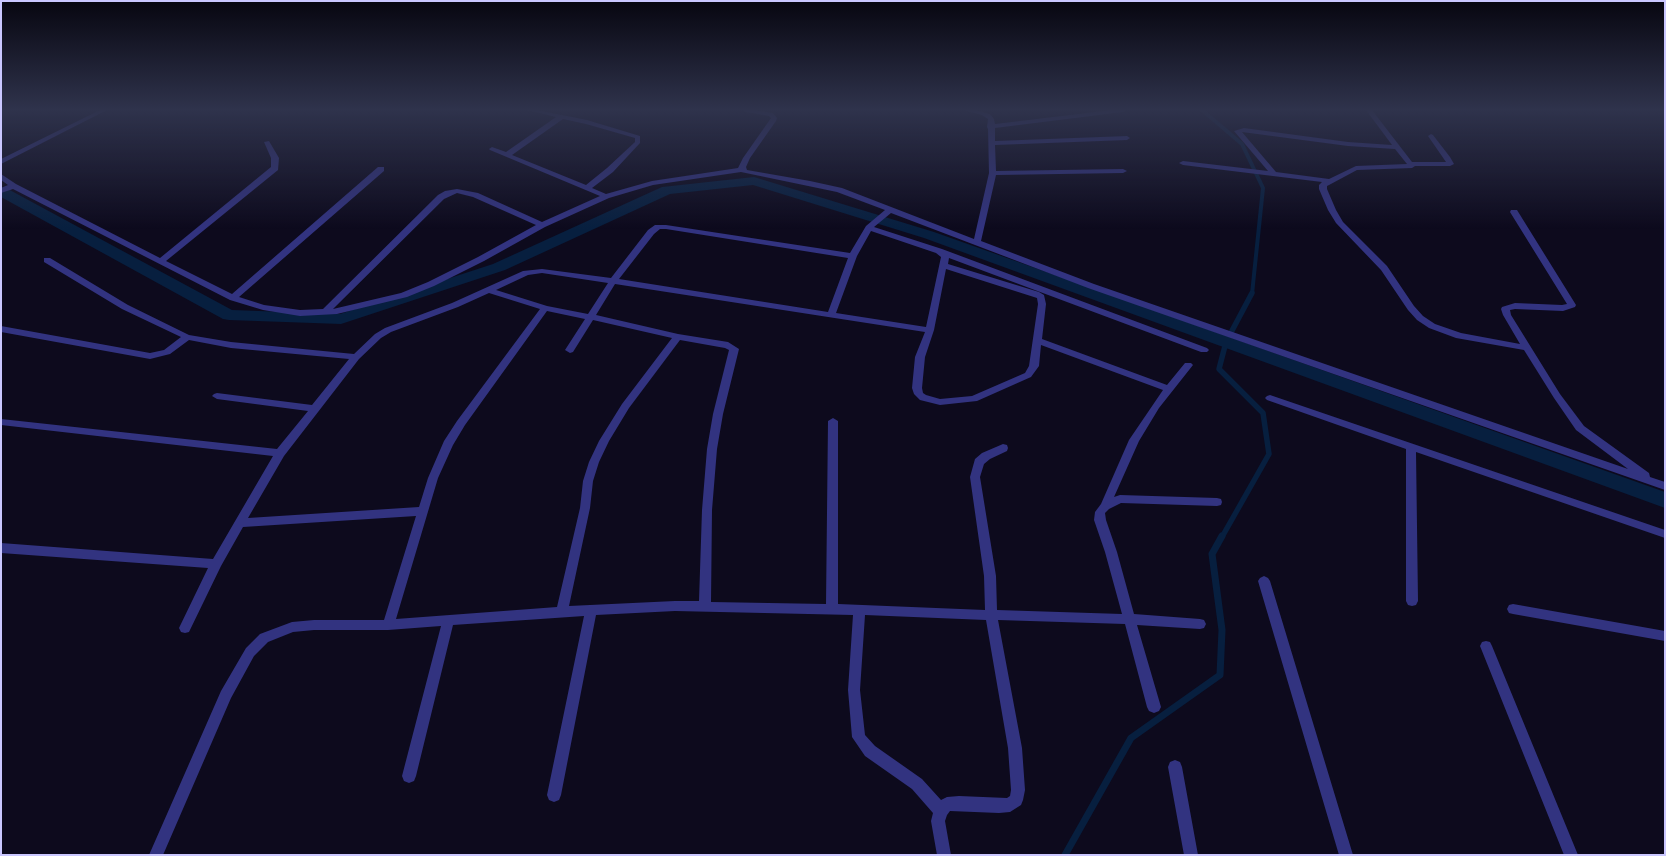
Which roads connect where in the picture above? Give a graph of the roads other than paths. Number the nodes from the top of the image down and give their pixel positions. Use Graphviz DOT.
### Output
graph roads {
  1 [pos="25,150"];
  2 [pos="271,150"];
  3 [pos="494,150"];
  4 [pos="514,150"];
  5 [pos="630,150"];
  6 [pos="753,150"];
  7 [pos="991,150"];
  8 [pos="1253,150"];
  9 [pos="1400,150"];
  10 [pos="1442,150"];
  11 [pos="507,155"];
  12 [pos="1,162"];
  13 [pos="1183,163"];
  14 [pos="1412,164"];
  15 [pos="381,169"];
  16 [pos="742,170"];
  17 [pos="1123,171"];
  18 [pos="993,173"];
  19 [pos="1274,174"];
  20 [pos="1,176"];
  21 [pos="1331,181"];
  22 [pos="11,187"];
  23 [pos="587,188"];
  24 [pos="1,191"];
  25 [pos="606,196"];
  26 [pos="887,212"];
  27 [pos="1514,212"];
  28 [pos="542,225"];
  29 [pos="871,226"];
  30 [pos="977,243"];
  31 [pos="943,253"];
  32 [pos="853,256"];
  33 [pos="47,260"];
  34 [pos="160,262"];
  35 [pos="943,265"];
  36 [pos="613,281"];
  37 [pos="488,290"];
  38 [pos="233,298"];
  39 [pos="546,308"];
  40 [pos="325,312"];
  41 [pos="831,315"];
  42 [pos="591,316"];
  43 [pos="1,329"];
  44 [pos="930,330"];
  45 [pos="187,337"];
  46 [pos="678,337"];
  47 [pos="1037,340"];
  48 [pos="1528,348"];
  49 [pos="570,350"];
  50 [pos="1204,350"];
  51 [pos="356,356"];
  52 [pos="1188,365"];
  53 [pos="1169,389"];
  54 [pos="217,396"];
  55 [pos="1270,398"];
  56 [pos="315,409"];
  57 [pos="833,421"];
  58 [pos="1,422"];
  59 [pos="1411,446"];
  60 [pos="1003,448"];
  61 [pos="280,453"];
  62 [pos="1653,482"];
  63 [pos="1665,486"];
  64 [pos="1217,502"];
  65 [pos="1105,506"];
  66 [pos="423,511"];
  67 [pos="239,523"];
  68 [pos="1665,534"];
  69 [pos="1,548"];
  70 [pos="216,564"];
  71 [pos="1264,581"];
  72 [pos="1412,601"];
  73 [pos="705,607"];
  74 [pos="832,609"];
  75 [pos="1513,609"];
  76 [pos="590,610"];
  77 [pos="859,610"];
  78 [pos="562,612"];
  79 [pos="991,615"];
  80 [pos="1130,620"];
  81 [pos="448,621"];
  82 [pos="1200,624"];
  83 [pos="388,625"];
  84 [pos="185,628"];
  85 [pos="1665,636"];
  86 [pos="1486,646"];
  87 [pos="1154,707"];
  88 [pos="1175,766"];
  89 [pos="409,776"];
  90 [pos="554,795"];
  91 [pos="941,811"];
  92 [pos="156,855"];
  93 [pos="944,855"];
  94 [pos="1191,855"];
  95 [pos="1346,855"];
  96 [pos="1571,855"];
  1 -- 12 [label="street"];
  2 -- 34 [label="street"];
  3 -- 11 [label="street"];
  4 -- 11 [label="street"];
  5 -- 23 [label="street"];
  6 -- 16 [label="street"];
  7 -- 18 [label="street"];
  8 -- 19 [label="street"];
  9 -- 14 [label="street"];
  10 -- 14 [label="street"];
  11 -- 23 [label="street"];
  13 -- 19 [label="street"];
  14 -- 21 [label="street"];
  15 -- 38 [label="street"];
  16 -- 25 [label="street"];
  16 -- 26 [label="street"];
  17 -- 18 [label="street"];
  18 -- 30 [label="street"];
  19 -- 21 [label="street"];
  20 -- 22 [label="street"];
  21 -- 48 [label="street"];
  22 -- 24 [label="street"];
  22 -- 34 [label="street"];
  23 -- 25 [label="street"];
  25 -- 28 [label="street"];
  26 -- 29 [label="street"];
  26 -- 30 [label="street"];
  27 -- 48 [label="street"];
  28 -- 40 [label="street"];
  28 -- 40 [label="street"];
  29 -- 31 [label="street"];
  29 -- 32 [label="street"];
  30 -- 62 [label="street"];
  31 -- 35 [label="street"];
  31 -- 50 [label="street"];
  32 -- 36 [label="street"];
  32 -- 41 [label="street"];
  33 -- 45 [label="street"];
  34 -- 38 [label="street"];
  35 -- 44 [label="street"];
  35 -- 47 [label="street"];
  36 -- 37 [label="street"];
  36 -- 41 [label="street"];
  36 -- 42 [label="street"];
  37 -- 39 [label="street"];
  37 -- 51 [label="street"];
  38 -- 40 [label="street"];
  39 -- 42 [label="street"];
  39 -- 66 [label="street"];
  41 -- 44 [label="street"];
  42 -- 46 [label="street"];
  42 -- 49 [label="street"];
  43 -- 45 [label="street"];
  44 -- 47 [label="street"];
  45 -- 51 [label="street"];
  46 -- 73 [label="street"];
  46 -- 78 [label="street"];
  47 -- 53 [label="street"];
  48 -- 62 [label="street"];
  51 -- 56 [label="street"];
  52 -- 53 [label="street"];
  53 -- 65 [label="street"];
  54 -- 56 [label="street"];
  55 -- 59 [label="street"];
  56 -- 61 [label="street"];
  57 -- 74 [label="street"];
  58 -- 61 [label="street"];
  59 -- 68 [label="street"];
  59 -- 72 [label="street"];
  60 -- 79 [label="street"];
  61 -- 67 [label="street"];
  62 -- 63 [label="street"];
  64 -- 65 [label="street"];
  65 -- 80 [label="street"];
  66 -- 67 [label="street"];
  66 -- 83 [label="street"];
  67 -- 70 [label="street"];
  69 -- 70 [label="street"];
  70 -- 84 [label="street"];
  71 -- 95 [label="street"];
  73 -- 74 [label="street"];
  73 -- 76 [label="street"];
  74 -- 77 [label="street"];
  75 -- 85 [label="street"];
  76 -- 78 [label="street"];
  76 -- 90 [label="street"];
  77 -- 79 [label="street"];
  77 -- 91 [label="street"];
  78 -- 81 [label="street"];
  79 -- 80 [label="street"];
  79 -- 91 [label="street"];
  80 -- 82 [label="street"];
  80 -- 87 [label="street"];
  81 -- 83 [label="street"];
  81 -- 89 [label="street"];
  83 -- 92 [label="street"];
  86 -- 96 [label="street"];
  88 -- 94 [label="street"];
  91 -- 93 [label="street"];
}
